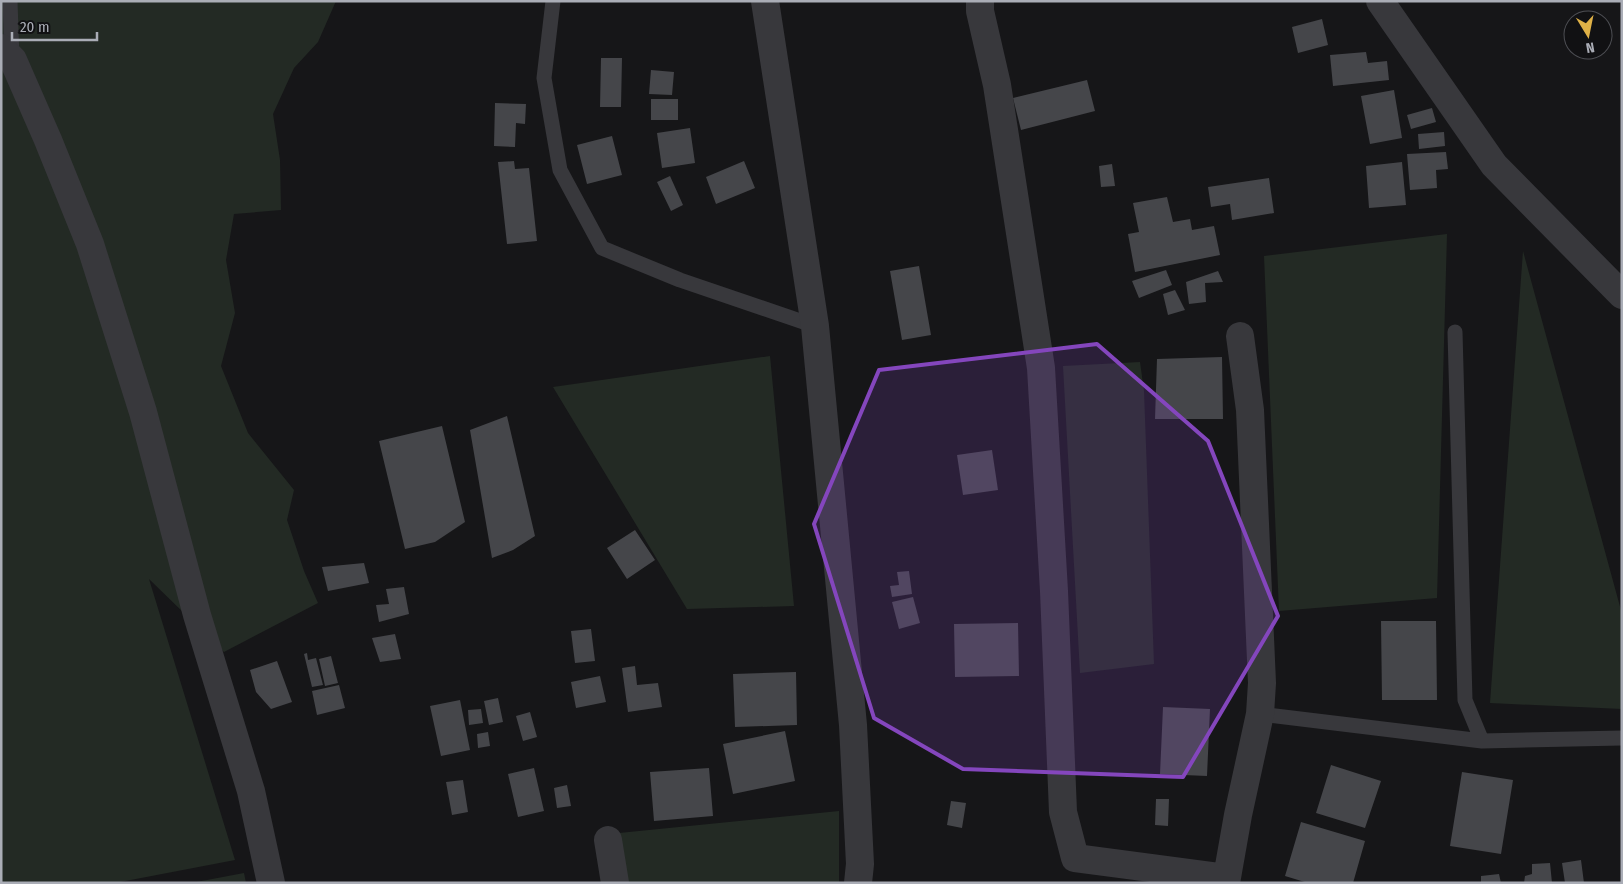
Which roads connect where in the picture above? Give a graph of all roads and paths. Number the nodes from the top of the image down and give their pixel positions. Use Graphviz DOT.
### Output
graph roads {
  1 [pos="10,1"];
  2 [pos="553,1"];
  3 [pos="765,1"];
  4 [pos="980,1"];
  5 [pos="1380,1"];
  6 [pos="7,54"];
  7 [pos="1622,295"];
  8 [pos="815,326"];
  9 [pos="1455,332"];
  10 [pos="1240,336"];
  11 [pos="1260,714"];
  12 [pos="1622,738"];
  13 [pos="1482,741"];
  14 [pos="608,840"];
  15 [pos="1226,881"];
  16 [pos="271,883"];
  17 [pos="615,883"];
  18 [pos="858,883"];
  1 -- 6 [label="lane"];
  2 -- 8 [label="lane"];
  3 -- 8 [label="street"];
  4 -- 15 [label="street"];
  5 -- 7 [label="street"];
  6 -- 16 [label="street"];
  8 -- 18 [label="street"];
  9 -- 13 [label="lane"];
  10 -- 11 [label="street"];
  11 -- 13 [label="lane"];
  11 -- 15 [label="street"];
  12 -- 13 [label="lane"];
  14 -- 17 [label="street"];
}
